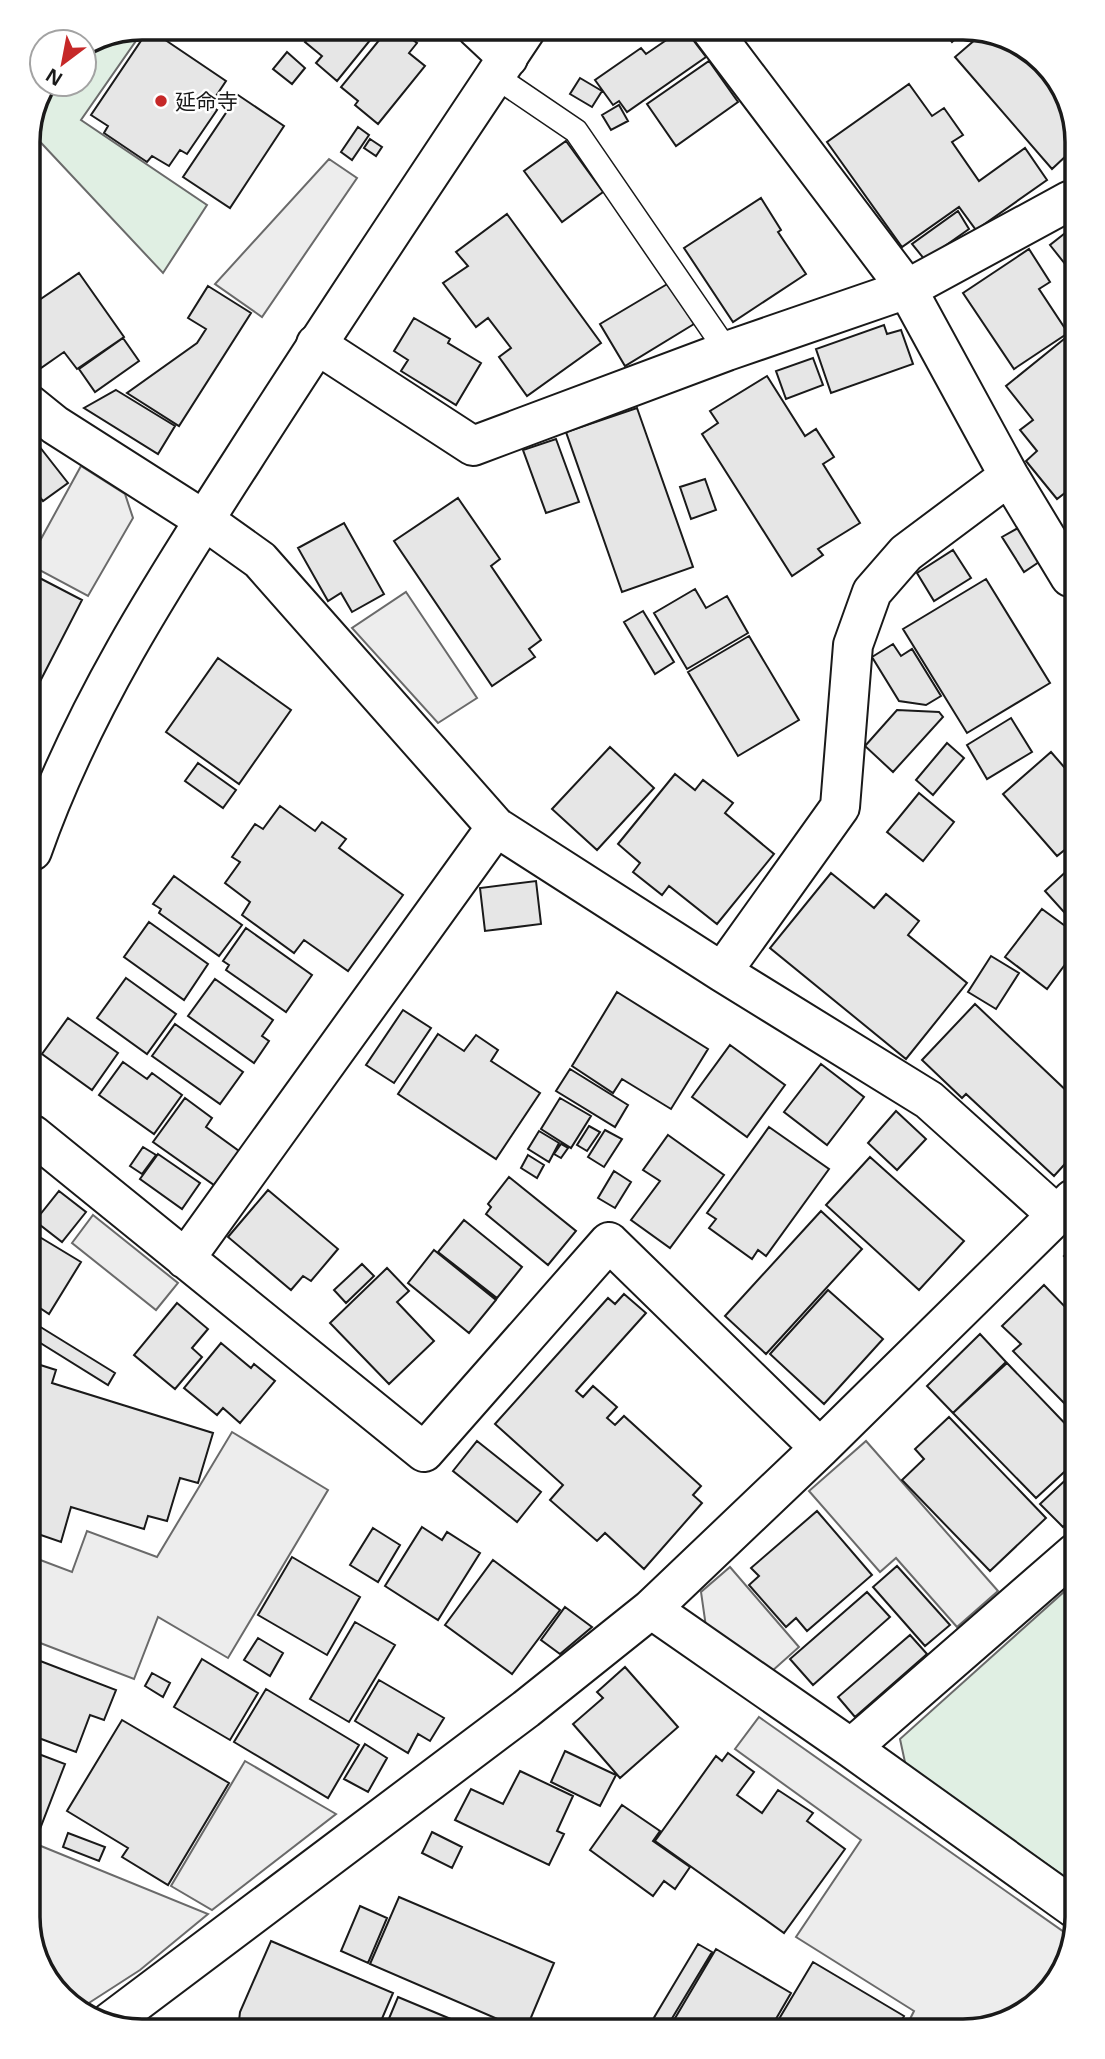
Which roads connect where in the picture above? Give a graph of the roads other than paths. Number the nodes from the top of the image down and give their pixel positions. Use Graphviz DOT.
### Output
graph roads {
  1 [pos="491,40"];
  2 [pos="719,40"];
  3 [pos="510,54"];
  4 [pos="1065,203"];
  5 [pos="907,289"];
  6 [pos="316,344"];
  7 [pos="727,351"];
  8 [pos="40,412"];
  9 [pos="1009,477"];
  10 [pos="204,520"];
  11 [pos="1065,569"];
  12 [pos="40,796"];
  13 [pos="496,827"];
  14 [pos="722,972"];
  15 [pos="40,1141"];
  16 [pos="1065,1207"];
  17 [pos="185,1259"];
  18 [pos="820,1448"];
  19 [pos="1065,1562"];
  20 [pos="651,1608"];
  21 [pos="852,1748"];
  22 [pos="1065,1901"];
  23 [pos="118,2016"];
  1 -- 3 [label="street"];
  2 -- 5 [label="street"];
  3 -- 6 [label="street"];
  3 -- 7 [label="lane"];
  4 -- 5 [label="street"];
  5 -- 7 [label="street"];
  5 -- 9 [label="street"];
  6 -- 7 [label="street"];
  6 -- 10 [label="street"];
  8 -- 10 [label="street"];
  9 -- 11 [label="street"];
  9 -- 14 [label="street"];
  10 -- 12 [label="street"];
  10 -- 13 [label="street"];
  13 -- 14 [label="street"];
  13 -- 17 [label="street"];
  14 -- 16 [label="street"];
  15 -- 17 [label="street"];
  16 -- 18 [label="street"];
  17 -- 18 [label="street"];
  18 -- 20 [label="street"];
  19 -- 21 [label="street"];
  20 -- 21 [label="street"];
  20 -- 23 [label="street"];
  21 -- 22 [label="street"];
}
